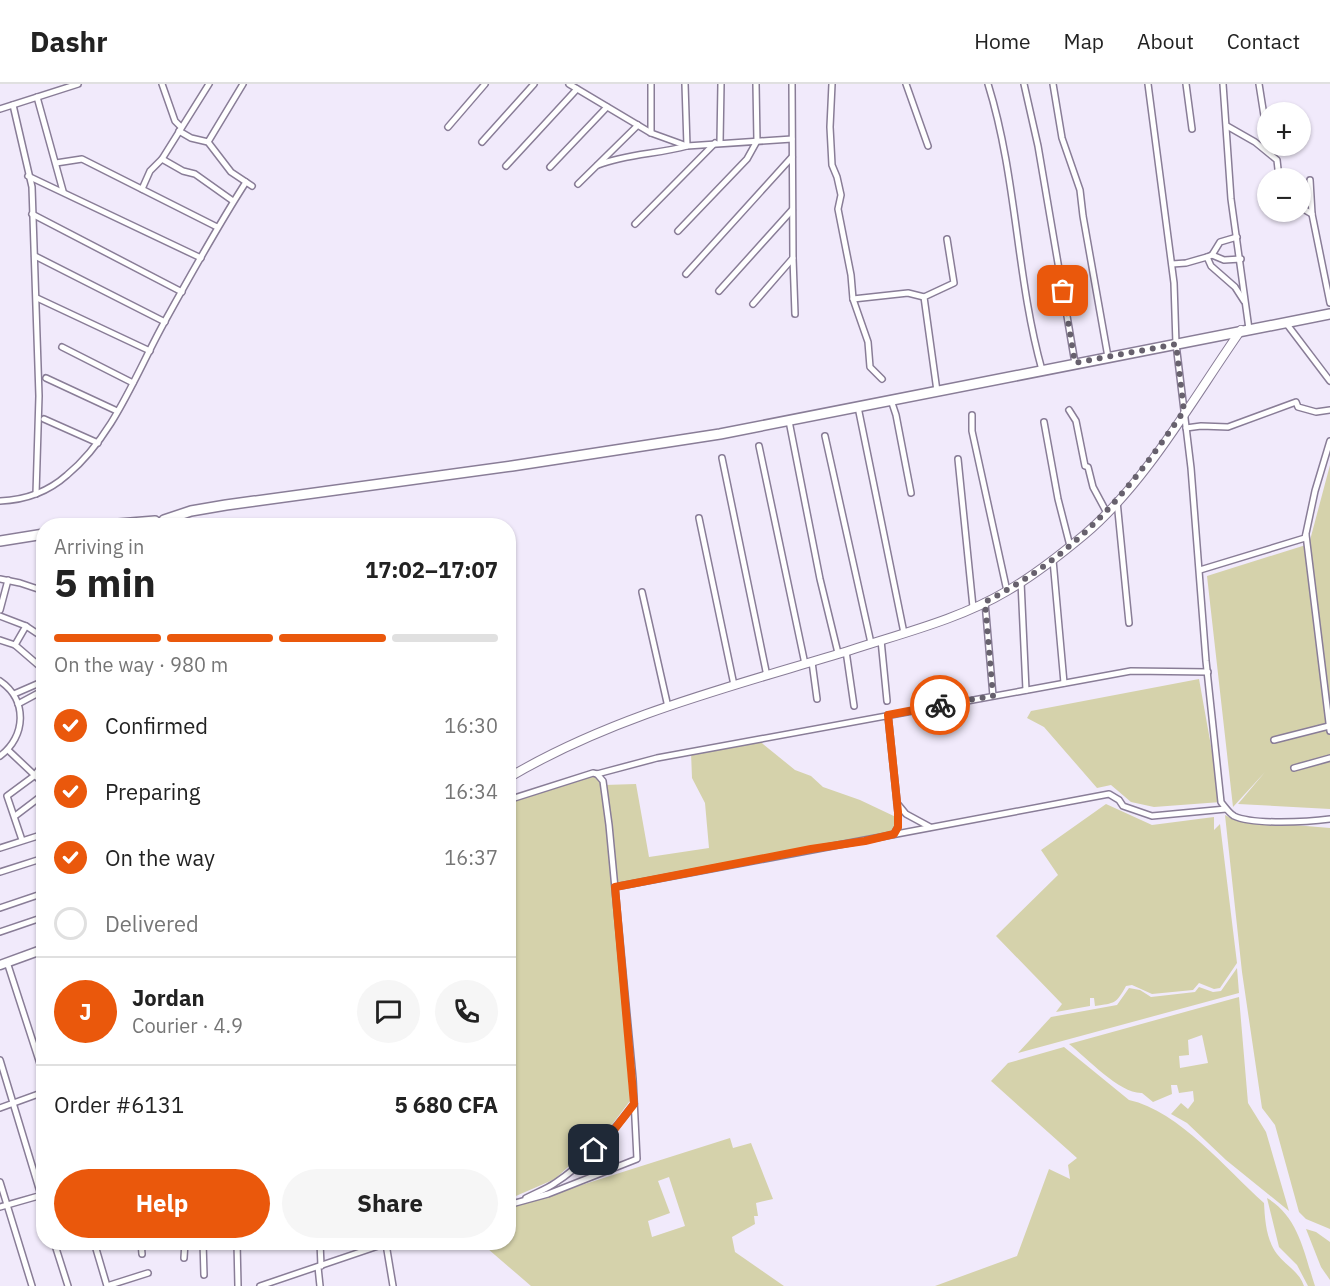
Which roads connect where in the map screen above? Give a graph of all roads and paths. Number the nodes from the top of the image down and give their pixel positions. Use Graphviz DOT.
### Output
graph roads {
  1 [pos="78,84"];
  2 [pos="162,84"];
  3 [pos="208,84"];
  4 [pos="243,84"];
  5 [pos="485,84"];
  6 [pos="534,84"];
  7 [pos="569,84"];
  8 [pos="651,84"];
  9 [pos="685,84"];
  10 [pos="721,84"];
  11 [pos="756,84"];
  12 [pos="792,84"];
  13 [pos="832,84"];
  14 [pos="906,84"];
  15 [pos="988,84"];
  16 [pos="1023,84"];
  17 [pos="1053,84"];
  18 [pos="1148,84"];
  19 [pos="1186,84"];
  20 [pos="1223,84"];
  21 [pos="1259,84"];
  22 [pos="580,88"];
  23 [pos="37,97"];
  24 [pos="1262,102"];
  25 [pos="13,105"];
  26 [pos="607,107"];
  27 [pos="0,109"];
  28 [pos="638,125"];
  29 [pos="1227,126"];
  30 [pos="448,127"];
  31 [pos="180,129"];
  32 [pos="1192,129"];
  33 [pos="651,133"];
  34 [pos="792,139"];
  35 [pos="757,141"];
  36 [pos="208,142"];
  37 [pos="482,142"];
  38 [pos="718,143"];
  39 [pos="1257,144"];
  40 [pos="687,146"];
  41 [pos="928,146"];
  42 [pos="792,157"];
  43 [pos="162,159"];
  44 [pos="56,163"];
  45 [pos="598,165"];
  46 [pos="506,166"];
  47 [pos="550,167"];
  48 [pos="28,176"];
  49 [pos="246,182"];
  50 [pos="578,184"];
  51 [pos="252,186"];
  52 [pos="142,189"];
  53 [pos="63,191"];
  54 [pos="1311,197"];
  55 [pos="234,201"];
  56 [pos="792,210"];
  57 [pos="32,214"];
  58 [pos="1312,214"];
  59 [pos="636,224"];
  60 [pos="216,226"];
  61 [pos="678,231"];
  62 [pos="1237,237"];
  63 [pos="947,239"];
  64 [pos="35,256"];
  65 [pos="1210,256"];
  66 [pos="201,258"];
  67 [pos="793,258"];
  68 [pos="1241,260"];
  69 [pos="1172,264"];
  70 [pos="686,274"];
  71 [pos="719,291"];
  72 [pos="182,292"];
  73 [pos="924,297"];
  74 [pos="37,298"];
  75 [pos="853,299"];
  76 [pos="1245,303"];
  77 [pos="1330,303"];
  78 [pos="753,304"];
  79 [pos="795,314"];
  80 [pos="1330,314"];
  81 [pos="165,321"];
  82 [pos="1285,321"];
  83 [pos="1245,330"];
  84 [pos="1176,344"];
  85 [pos="62,347"];
  86 [pos="150,351"];
  87 [pos="1108,357"];
  88 [pos="1075,363"];
  89 [pos="1042,370"];
  90 [pos="46,378"];
  91 [pos="882,379"];
  92 [pos="1330,381"];
  93 [pos="133,383"];
  94 [pos="937,391"];
  95 [pos="891,400"];
  96 [pos="858,407"];
  97 [pos="1069,410"];
  98 [pos="1330,410"];
  99 [pos="117,411"];
  100 [pos="1184,411"];
  101 [pos="972,415"];
  102 [pos="44,419"];
  103 [pos="789,421"];
  104 [pos="1044,422"];
  105 [pos="1186,428"];
  106 [pos="825,436"];
  107 [pos="1330,441"];
  108 [pos="98,443"];
  109 [pos="759,446"];
  110 [pos="722,458"];
  111 [pos="958,459"];
  112 [pos="911,493"];
  113 [pos="36,494"];
  114 [pos="0,501"];
  115 [pos="1118,501"];
  116 [pos="1107,513"];
  117 [pos="174,518"];
  118 [pos="699,518"];
  119 [pos="36,535"];
  120 [pos="1306,535"];
  121 [pos="0,541"];
  122 [pos="1070,546"];
  123 [pos="1053,560"];
  124 [pos="1200,570"];
  125 [pos="0,579"];
  126 [pos="8,580"];
  127 [pos="1021,582"];
  128 [pos="36,589"];
  129 [pos="1007,591"];
  130 [pos="642,592"];
  131 [pos="985,602"];
  132 [pos="973,607"];
  133 [pos="0,610"];
  134 [pos="0,616"];
  135 [pos="1129,624"];
  136 [pos="26,626"];
  137 [pos="36,631"];
  138 [pos="904,633"];
  139 [pos="0,640"];
  140 [pos="881,640"];
  141 [pos="871,643"];
  142 [pos="15,645"];
  143 [pos="842,652"];
  144 [pos="36,663"];
  145 [pos="808,663"];
  146 [pos="1330,669"];
  147 [pos="1323,671"];
  148 [pos="1208,672"];
  149 [pos="767,676"];
  150 [pos="0,681"];
  151 [pos="1064,683"];
  152 [pos="36,684"];
  153 [pos="734,685"];
  154 [pos="1026,690"];
  155 [pos="14,694"];
  156 [pos="36,694"];
  157 [pos="993,696"];
  158 [pos="817,699"];
  159 [pos="887,701"];
  160 [pos="18,704"];
  161 [pos="854,706"];
  162 [pos="668,707"];
  163 [pos="888,715"];
  164 [pos="1329,726"];
  165 [pos="1330,731"];
  166 [pos="1274,740"];
  167 [pos="8,750"];
  168 [pos="0,756"];
  169 [pos="1330,758"];
  170 [pos="1294,768"];
  171 [pos="36,773"];
  172 [pos="516,774"];
  173 [pos="597,774"];
  174 [pos="34,776"];
  175 [pos="516,797"];
  176 [pos="36,800"];
  177 [pos="896,802"];
  178 [pos="1226,809"];
  179 [pos="15,816"];
  180 [pos="1330,819"];
  181 [pos="1316,821"];
  182 [pos="1330,825"];
  183 [pos="931,828"];
  184 [pos="894,834"];
  185 [pos="36,836"];
  186 [pos="22,840"];
  187 [pos="0,848"];
  188 [pos="36,861"];
  189 [pos="0,872"];
  190 [pos="615,887"];
  191 [pos="36,896"];
  192 [pos="0,908"];
  193 [pos="36,920"];
  194 [pos="0,931"];
  195 [pos="36,952"];
  196 [pos="3,964"];
  197 [pos="36,1054"];
  198 [pos="0,1060"];
  199 [pos="36,1095"];
  200 [pos="15,1104"];
  201 [pos="634,1104"];
  202 [pos="0,1108"];
  203 [pos="36,1175"];
  204 [pos="0,1182"];
  205 [pos="36,1197"];
  206 [pos="516,1201"];
  207 [pos="516,1203"];
  208 [pos="8,1205"];
  209 [pos="0,1207"];
  210 [pos="57,1250"];
  211 [pos="96,1250"];
  212 [pos="142,1250"];
  213 [pos="184,1250"];
  214 [pos="203,1250"];
  215 [pos="237,1250"];
  216 [pos="320,1250"];
  217 [pos="368,1250"];
  218 [pos="389,1250"];
  219 [pos="142,1254"];
  220 [pos="184,1258"];
  221 [pos="320,1267"];
  222 [pos="148,1273"];
  223 [pos="204,1275"];
  224 [pos="32,1286"];
  225 [pos="68,1286"];
  226 [pos="238,1286"];
  227 [pos="260,1286"];
  228 [pos="320,1286"];
  229 [pos="393,1286"];
  1 -- 23 [label="street"];
  2 -- 31 [label="street"];
  3 -- 31 [label="street"];
  4 -- 36 [label="street"];
  5 -- 30 [label="street"];
  6 -- 37 [label="street"];
  7 -- 22 [label="street"];
  8 -- 33 [label="street"];
  9 -- 40 [label="street"];
  10 -- 38 [label="street"];
  11 -- 35 [label="street"];
  12 -- 34 [label="street"];
  13 -- 75 [label="street"];
  14 -- 41 [label="street"];
  15 -- 89 [label="street"];
  16 -- 88 [label="street"];
  17 -- 87 [label="street"];
  18 -- 69 [label="street"];
  19 -- 32 [label="street"];
  20 -- 29 [label="street"];
  21 -- 24 [label="street"];
  22 -- 26 [label="street"];
  22 -- 46 [label="street"];
  23 -- 25 [label="street"];
  23 -- 44 [label="street"];
  25 -- 27 [label="street"];
  25 -- 48 [label="street"];
  26 -- 28 [label="street"];
  26 -- 47 [label="street"];
  28 -- 33 [label="street"];
  28 -- 45 [label="street"];
  29 -- 39 [label="street"];
  29 -- 62 [label="street"];
  31 -- 36 [label="street"];
  31 -- 43 [label="street"];
  33 -- 40 [label="street"];
  34 -- 35 [label="street"];
  34 -- 42 [label="street"];
  35 -- 38 [label="street"];
  35 -- 61 [label="street"];
  36 -- 49 [label="street"];
  38 -- 40 [label="street"];
  38 -- 59 [label="street"];
  40 -- 45 [label="street"];
  42 -- 56 [label="street"];
  42 -- 70 [label="street"];
  43 -- 52 [label="street"];
  43 -- 55 [label="street"];
  44 -- 52 [label="street"];
  44 -- 53 [label="street"];
  45 -- 50 [label="street"];
  48 -- 53 [label="street"];
  48 -- 57 [label="street"];
  49 -- 51 [label="street"];
  49 -- 55 [label="street"];
  52 -- 60 [label="street"];
  53 -- 66 [label="street"];
  54 -- 58 [label="street"];
  55 -- 60 [label="street"];
  56 -- 67 [label="street"];
  56 -- 71 [label="street"];
  57 -- 64 [label="street"];
  57 -- 72 [label="street"];
  58 -- 77 [label="street"];
  60 -- 66 [label="street"];
  62 -- 65 [label="street"];
  62 -- 68 [label="street"];
  63 -- 73 [label="street"];
  64 -- 74 [label="street"];
  64 -- 81 [label="street"];
  65 -- 68 [label="street"];
  65 -- 69 [label="street"];
  65 -- 76 [label="street"];
  66 -- 72 [label="street"];
  67 -- 78 [label="street"];
  67 -- 79 [label="street"];
  68 -- 76 [label="street"];
  69 -- 84 [label="street"];
  72 -- 81 [label="street"];
  73 -- 75 [label="street"];
  73 -- 94 [label="street"];
  74 -- 86 [label="street"];
  74 -- 113 [label="street"];
  75 -- 91 [label="street"];
  76 -- 83 [label="street"];
  80 -- 82 [label="highway"];
  81 -- 86 [label="street"];
  82 -- 83 [label="highway"];
  82 -- 92 [label="street"];
  83 -- 84 [label="highway"];
  83 -- 100 [label="street"];
  84 -- 87 [label="highway"];
  84 -- 100 [label="street"];
  85 -- 93 [label="street"];
  86 -- 93 [label="street"];
  87 -- 88 [label="highway"];
  88 -- 89 [label="highway"];
  89 -- 94 [label="highway"];
  90 -- 99 [label="street"];
  93 -- 99 [label="street"];
  94 -- 95 [label="highway"];
  95 -- 96 [label="highway"];
  95 -- 112 [label="street"];
  96 -- 103 [label="highway"];
  96 -- 138 [label="street"];
  97 -- 116 [label="street"];
  98 -- 105 [label="street"];
  99 -- 108 [label="street"];
  100 -- 105 [label="street"];
  100 -- 115 [label="street"];
  101 -- 129 [label="street"];
  102 -- 108 [label="street"];
  103 -- 117 [label="highway"];
  103 -- 143 [label="street"];
  104 -- 122 [label="street"];
  105 -- 124 [label="street"];
  106 -- 141 [label="street"];
  107 -- 120 [label="street"];
  108 -- 113 [label="street"];
  109 -- 145 [label="street"];
  110 -- 149 [label="street"];
  111 -- 132 [label="street"];
  113 -- 114 [label="street"];
  115 -- 116 [label="street"];
  115 -- 135 [label="street"];
  116 -- 122 [label="street"];
  118 -- 153 [label="street"];
  119 -- 121 [label="highway"];
  120 -- 124 [label="street"];
  120 -- 147 [label="street"];
  122 -- 123 [label="street"];
  123 -- 127 [label="street"];
  123 -- 151 [label="street"];
  124 -- 148 [label="street"];
  125 -- 126 [label="street"];
  126 -- 128 [label="street"];
  126 -- 133 [label="street"];
  127 -- 129 [label="street"];
  127 -- 154 [label="street"];
  129 -- 131 [label="street"];
  130 -- 162 [label="street"];
  131 -- 132 [label="street"];
  131 -- 157 [label="street"];
  132 -- 138 [label="street"];
  134 -- 136 [label="street"];
  136 -- 137 [label="street"];
  136 -- 142 [label="street"];
  138 -- 140 [label="street"];
  139 -- 142 [label="street"];
  140 -- 141 [label="street"];
  140 -- 159 [label="street"];
  141 -- 143 [label="street"];
  142 -- 144 [label="street"];
  143 -- 145 [label="street"];
  143 -- 161 [label="street"];
  145 -- 149 [label="street"];
  145 -- 158 [label="street"];
  146 -- 147 [label="street"];
  147 -- 164 [label="street"];
  148 -- 151 [label="street"];
  148 -- 178 [label="street"];
  149 -- 153 [label="street"];
  150 -- 155 [label="street"];
  151 -- 154 [label="street"];
  152 -- 155 [label="street"];
  153 -- 162 [label="street"];
  154 -- 157 [label="street"];
  155 -- 160 [label="street"];
  156 -- 160 [label="street"];
  157 -- 163 [label="street"];
  160 -- 167 [label="street"];
  162 -- 172 [label="street"];
  163 -- 173 [label="street"];
  163 -- 177 [label="street"];
  164 -- 165 [label="street"];
  164 -- 166 [label="street"];
  167 -- 168 [label="street"];
  167 -- 174 [label="street"];
  169 -- 170 [label="street"];
  171 -- 174 [label="street"];
  173 -- 175 [label="street"];
  173 -- 190 [label="street"];
  174 -- 179 [label="street"];
  176 -- 179 [label="street"];
  177 -- 183 [label="street"];
  177 -- 184 [label="street"];
  178 -- 181 [label="street"];
  178 -- 183 [label="street"];
  179 -- 186 [label="street"];
  180 -- 181 [label="street"];
  181 -- 182 [label="street"];
  183 -- 184 [label="street"];
  184 -- 190 [label="street"];
  185 -- 186 [label="street"];
  186 -- 187 [label="street"];
  188 -- 189 [label="street"];
  190 -- 201 [label="street"];
  191 -- 192 [label="street"];
  193 -- 194 [label="street"];
  195 -- 196 [label="main road"];
  196 -- 197 [label="street"];
  198 -- 200 [label="street"];
  199 -- 200 [label="street"];
  200 -- 202 [label="street"];
  200 -- 203 [label="street"];
  201 -- 206 [label="street"];
  201 -- 207 [label="street"];
  204 -- 208 [label="street"];
  205 -- 208 [label="street"];
  208 -- 209 [label="street"];
  208 -- 224 [label="street"];
  210 -- 225 [label="street"];
  211 -- 222 [label="street"];
  212 -- 219 [label="street"];
  213 -- 220 [label="street"];
  214 -- 223 [label="street"];
  215 -- 226 [label="street"];
  216 -- 221 [label="street"];
  217 -- 221 [label="street"];
  218 -- 229 [label="street"];
  221 -- 227 [label="street"];
  221 -- 228 [label="street"];
}
